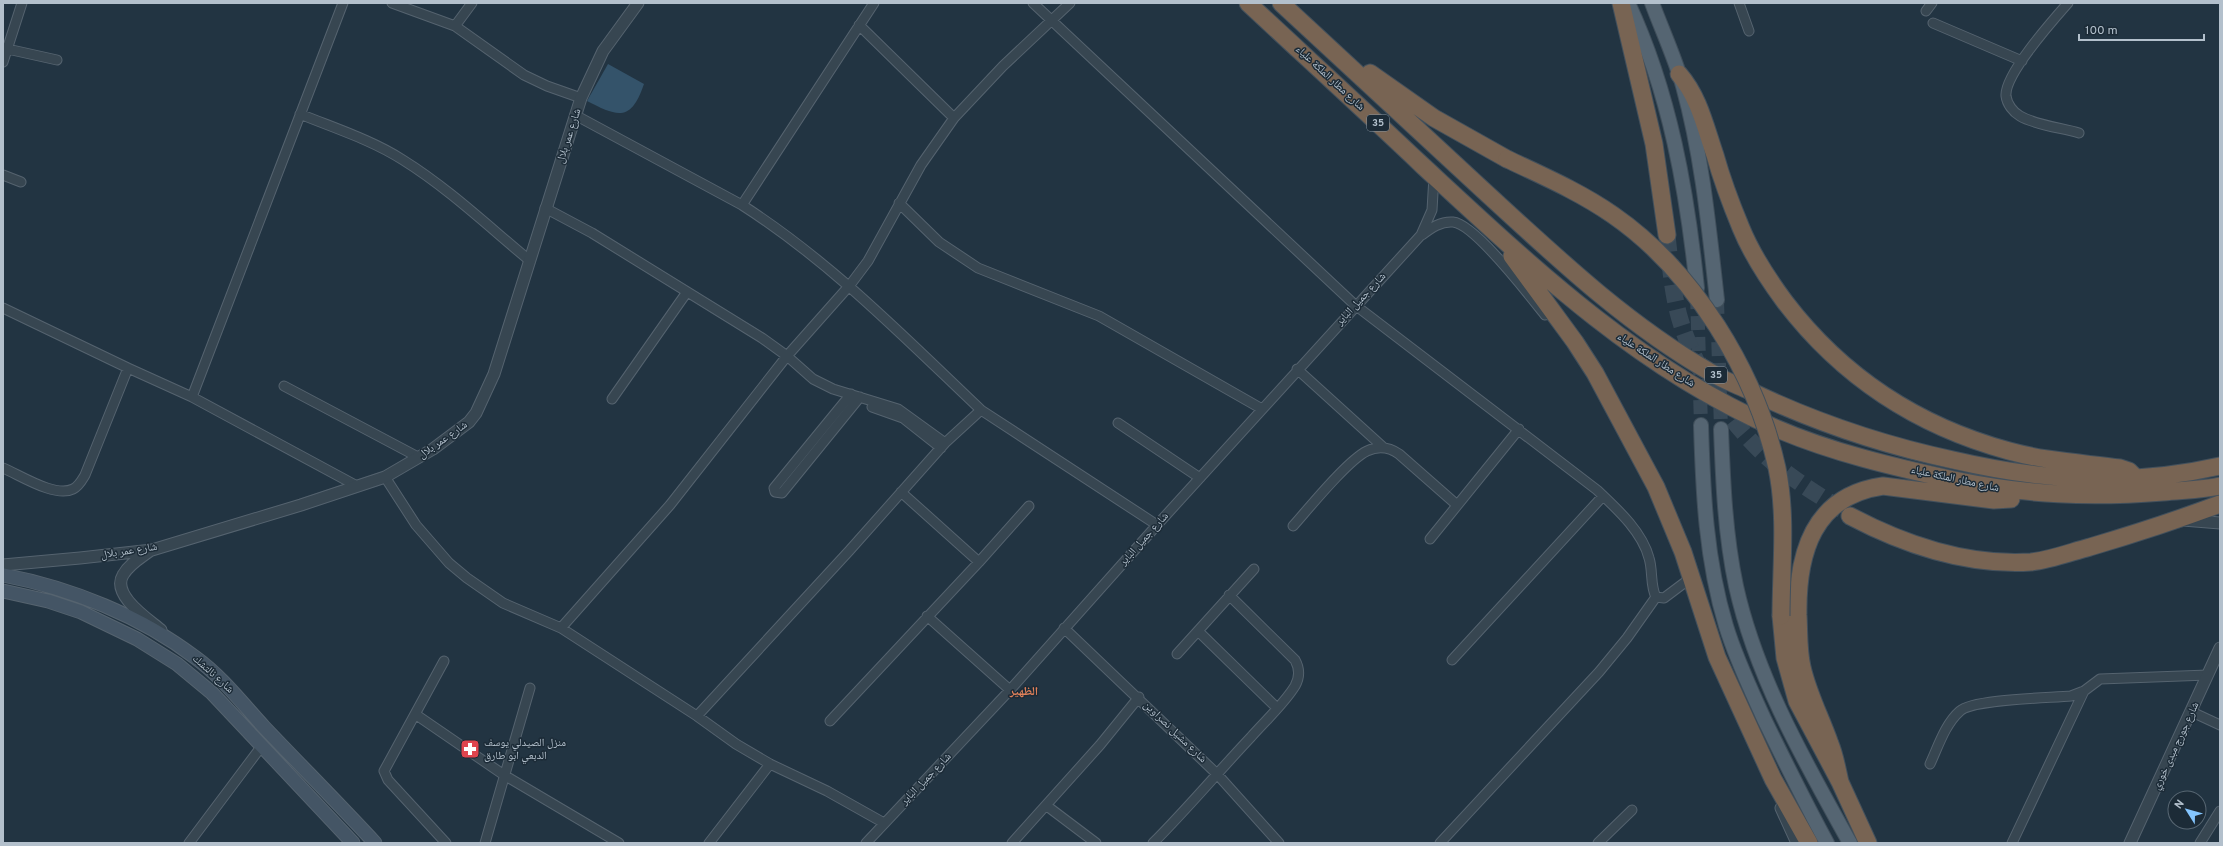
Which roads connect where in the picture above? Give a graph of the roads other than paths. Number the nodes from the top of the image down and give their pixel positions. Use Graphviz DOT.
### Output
graph roads {
  1 [pos="22,3"];
  2 [pos="343,3"];
  3 [pos="392,3"];
  4 [pos="472,3"];
  5 [pos="638,3"];
  6 [pos="874,3"];
  7 [pos="1033,3"];
  8 [pos="1070,3"];
  9 [pos="1240,3"];
  10 [pos="1248,3"];
  11 [pos="1281,3"];
  12 [pos="1621,3"];
  13 [pos="1628,3"];
  14 [pos="1652,3"];
  15 [pos="1739,3"];
  16 [pos="1932,3"];
  17 [pos="2068,3"];
  18 [pos="1926,12"];
  19 [pos="1260,15"];
  20 [pos="1050,20"];
  21 [pos="1933,23"];
  22 [pos="859,25"];
  23 [pos="455,26"];
  24 [pos="1749,31"];
  25 [pos="1319,39"];
  26 [pos="6,49"];
  27 [pos="57,60"];
  28 [pos="2022,61"];
  29 [pos="3,62"];
  30 [pos="1679,74"];
  31 [pos="581,98"];
  32 [pos="300,114"];
  33 [pos="575,114"];
  34 [pos="954,118"];
  35 [pos="2079,133"];
  36 [pos="3,175"];
  37 [pos="1434,175"];
  38 [pos="21,182"];
  39 [pos="899,203"];
  40 [pos="742,205"];
  41 [pos="545,208"];
  42 [pos="1495,232"];
  43 [pos="1421,235"];
  44 [pos="1667,235"];
  45 [pos="529,260"];
  46 [pos="850,285"];
  47 [pos="1697,288"];
  48 [pos="687,292"];
  49 [pos="1717,300"];
  50 [pos="1355,306"];
  51 [pos="3,308"];
  52 [pos="785,359"];
  53 [pos="128,368"];
  54 [pos="1297,369"];
  55 [pos="1595,374"];
  56 [pos="284,386"];
  57 [pos="192,397"];
  58 [pos="854,398"];
  59 [pos="612,399"];
  60 [pos="1262,409"];
  61 [pos="980,410"];
  62 [pos="1118,423"];
  63 [pos="1701,425"];
  64 [pos="1518,429"];
  65 [pos="1721,429"];
  66 [pos="943,446"];
  67 [pos="1383,448"];
  68 [pos="418,457"];
  69 [pos="2215,466"];
  70 [pos="3,468"];
  71 [pos="785,474"];
  72 [pos="384,477"];
  73 [pos="1200,478"];
  74 [pos="793,479"];
  75 [pos="2138,479"];
  76 [pos="357,486"];
  77 [pos="2220,486"];
  78 [pos="901,492"];
  79 [pos="2033,493"];
  80 [pos="1603,496"];
  81 [pos="2220,504"];
  82 [pos="1457,505"];
  83 [pos="1028,506"];
  84 [pos="1850,516"];
  85 [pos="2178,520"];
  86 [pos="2220,523"];
  87 [pos="1157,525"];
  88 [pos="1293,526"];
  89 [pos="1430,539"];
  90 [pos="152,550"];
  91 [pos="979,562"];
  92 [pos="3,565"];
  93 [pos="1254,569"];
  94 [pos="3,575"];
  95 [pos="1692,577"];
  96 [pos="3,591"];
  97 [pos="1229,595"];
  98 [pos="1656,597"];
  99 [pos="927,616"];
  100 [pos="561,628"];
  101 [pos="1064,628"];
  102 [pos="1198,631"];
  103 [pos="177,645"];
  104 [pos="2220,648"];
  105 [pos="1177,654"];
  106 [pos="1452,660"];
  107 [pos="444,661"];
  108 [pos="2208,675"];
  109 [pos="530,688"];
  110 [pos="1010,690"];
  111 [pos="2084,691"];
  112 [pos="1139,697"];
  113 [pos="1276,708"];
  114 [pos="2192,712"];
  115 [pos="416,714"];
  116 [pos="697,716"];
  117 [pos="830,720"];
  118 [pos="2220,725"];
  119 [pos="261,747"];
  120 [pos="770,764"];
  121 [pos="1930,764"];
  122 [pos="1217,774"];
  123 [pos="504,775"];
  124 [pos="1773,778"];
  125 [pos="1840,782"];
  126 [pos="1047,806"];
  127 [pos="1632,810"];
  128 [pos="2220,811"];
  129 [pos="884,823"];
  130 [pos="1158,841"];
  131 [pos="189,843"];
  132 [pos="353,843"];
  133 [pos="375,843"];
  134 [pos="446,843"];
  135 [pos="485,843"];
  136 [pos="619,843"];
  137 [pos="709,843"];
  138 [pos="866,843"];
  139 [pos="1012,843"];
  140 [pos="1096,843"];
  141 [pos="1279,843"];
  142 [pos="1440,843"];
  143 [pos="1598,843"];
  144 [pos="1797,843"];
  145 [pos="1809,843"];
  146 [pos="1827,843"];
  147 [pos="1850,843"];
  148 [pos="1868,843"];
  149 [pos="2012,843"];
  150 [pos="2130,843"];
  151 [pos="2200,843"];
  1 -- 26 [label="street"];
  2 -- 32 [label="street"];
  3 -- 23 [label="street"];
  4 -- 23 [label="street"];
  5 -- 31 [label="street, شارع عمر بلال"];
  6 -- 22 [label="street"];
  7 -- 20 [label="street"];
  8 -- 20 [label="street"];
  9 -- 19 [label="street"];
  10 -- 19 [label="highway, شارع مطار الملكة علياء / 35"];
  11 -- 25 [label="highway, شارع مطار الملكة علياء / 35"];
  12 -- 44 [label="highway"];
  13 -- 47 [label="main road"];
  14 -- 30 [label="main road"];
  15 -- 24 [label="street"];
  16 -- 18 [label="street"];
  17 -- 28 [label="street"];
  19 -- 37 [label="highway, شارع مطار الملكة علياء / 35"];
  20 -- 34 [label="street"];
  20 -- 50 [label="street"];
  21 -- 28 [label="street"];
  22 -- 34 [label="street"];
  22 -- 40 [label="street"];
  23 -- 31 [label="street"];
  25 -- 75 [label="highway, شارع مطار الملكة علياء / 35"];
  25 -- 125 [label="highway, bridge"];
  26 -- 27 [label="street"];
  26 -- 29 [label="street"];
  28 -- 35 [label="street"];
  30 -- 49 [label="main road"];
  30 -- 75 [label="highway"];
  31 -- 33 [label="street, شارع عمر بلال"];
  32 -- 45 [label="street"];
  32 -- 57 [label="street"];
  33 -- 40 [label="street"];
  33 -- 41 [label="street, شارع عمر بلال"];
  34 -- 39 [label="street"];
  36 -- 38 [label="street"];
  37 -- 42 [label="highway, شارع مطار الملكة علياء / 35"];
  37 -- 43 [label="street, شارع جميل الباير"];
  39 -- 46 [label="street"];
  39 -- 60 [label="street"];
  40 -- 46 [label="street"];
  41 -- 45 [label="street, شارع عمر بلال"];
  41 -- 48 [label="street"];
  42 -- 55 [label="highway"];
  42 -- 79 [label="highway, شارع مطار الملكة علياء / 35"];
  43 -- 50 [label="street, شارع جميل الباير"];
  43 -- 55 [label="street, شارع جميل الباير"];
  45 -- 68 [label="street, شارع عمر بلال"];
  46 -- 52 [label="street"];
  46 -- 61 [label="street"];
  48 -- 52 [label="street"];
  48 -- 59 [label="street"];
  50 -- 54 [label="street, شارع جميل الباير"];
  50 -- 64 [label="street"];
  51 -- 53 [label="street"];
  52 -- 58 [label="street"];
  52 -- 100 [label="street"];
  53 -- 57 [label="street"];
  53 -- 70 [label="street"];
  54 -- 60 [label="street, شارع جميل الباير"];
  54 -- 67 [label="street"];
  55 -- 95 [label="highway"];
  56 -- 68 [label="street"];
  57 -- 76 [label="street"];
  58 -- 66 [label="street"];
  58 -- 71 [label="street"];
  58 -- 74 [label="street"];
  60 -- 73 [label="street, شارع جميل الباير"];
  61 -- 66 [label="street"];
  61 -- 87 [label="street"];
  62 -- 73 [label="street"];
  63 -- 146 [label="main road"];
  64 -- 80 [label="street"];
  64 -- 82 [label="street"];
  65 -- 147 [label="main road"];
  66 -- 78 [label="street"];
  67 -- 82 [label="street"];
  67 -- 88 [label="street"];
  68 -- 72 [label="street, شارع عمر بلال"];
  69 -- 75 [label="highway, شارع مطار الملكة علياء / 35"];
  71 -- 74 [label="street"];
  71 -- 74 [label="street"];
  72 -- 76 [label="street, شارع عمر بلال"];
  72 -- 100 [label="street"];
  73 -- 87 [label="street, شارع جميل الباير"];
  76 -- 90 [label="street, شارع عمر بلال"];
  77 -- 79 [label="highway, شارع مطار الملكة علياء / 35"];
  78 -- 91 [label="street"];
  78 -- 116 [label="street"];
  79 -- 125 [label="highway"];
  80 -- 98 [label="street"];
  80 -- 106 [label="street"];
  81 -- 85 [label="highway"];
  82 -- 89 [label="street"];
  83 -- 91 [label="street"];
  84 -- 85 [label="highway"];
  85 -- 86 [label="street"];
  87 -- 101 [label="street, شارع جميل الباير"];
  90 -- 92 [label="street, شارع عمر بلال"];
  90 -- 103 [label="street"];
  91 -- 99 [label="street"];
  93 -- 97 [label="street"];
  94 -- 103 [label="main road, شارع نالتشك"];
  95 -- 98 [label="street"];
  95 -- 124 [label="highway"];
  96 -- 119 [label="main road, شارع نالتشك"];
  97 -- 102 [label="street"];
  97 -- 113 [label="street"];
  98 -- 142 [label="street"];
  99 -- 110 [label="street"];
  99 -- 117 [label="street"];
  100 -- 116 [label="street"];
  101 -- 110 [label="street, شارع جميل الباير"];
  101 -- 112 [label="street, شارع مشيل نصراوين"];
  102 -- 105 [label="street"];
  102 -- 113 [label="street"];
  103 -- 133 [label="main road, شارع نالتشك"];
  104 -- 108 [label="street, شارع جورج مبدى خوري"];
  107 -- 115 [label="street"];
  108 -- 111 [label="street"];
  108 -- 114 [label="street, شارع جورج مبدى خوري"];
  109 -- 123 [label="street"];
  110 -- 129 [label="street, شارع جميل الباير"];
  111 -- 121 [label="street"];
  111 -- 149 [label="street"];
  112 -- 122 [label="street, شارع مشيل نصراوين"];
  112 -- 126 [label="street"];
  113 -- 122 [label="street"];
  114 -- 118 [label="street"];
  114 -- 150 [label="street, شارع جورج مبدى خوري"];
  115 -- 123 [label="street"];
  115 -- 134 [label="street"];
  116 -- 120 [label="street"];
  119 -- 131 [label="street"];
  119 -- 132 [label="main road, شارع نالتشك"];
  120 -- 129 [label="street"];
  120 -- 137 [label="street"];
  122 -- 130 [label="street"];
  122 -- 141 [label="street, شارع مشيل نصراوين"];
  123 -- 135 [label="street"];
  123 -- 136 [label="street"];
  124 -- 144 [label="street"];
  124 -- 145 [label="highway"];
  125 -- 148 [label="highway"];
  126 -- 139 [label="street"];
  126 -- 140 [label="street"];
  127 -- 143 [label="street"];
  128 -- 151 [label="street"];
  129 -- 138 [label="street, شارع جميل الباير"];
}
